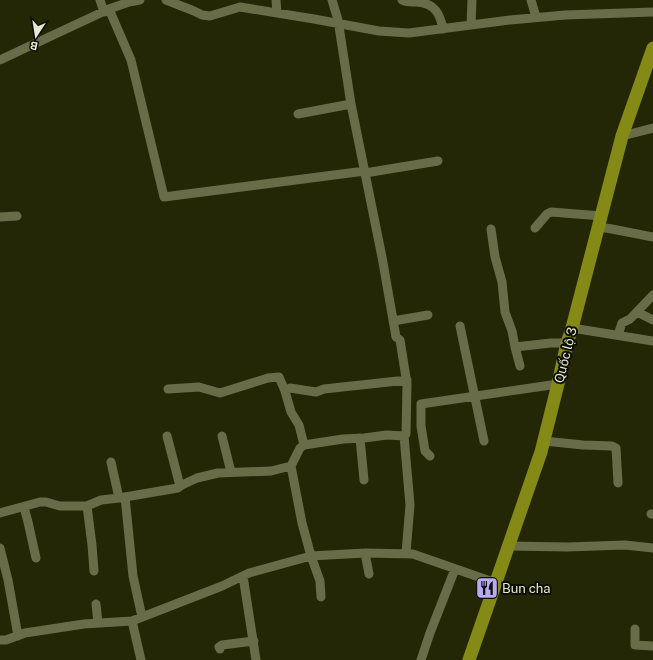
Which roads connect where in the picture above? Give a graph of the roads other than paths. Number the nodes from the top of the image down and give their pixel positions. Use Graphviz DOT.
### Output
graph roads {
  1 [pos="100,0"];
  2 [pos="140,0"];
  3 [pos="166,0"];
  4 [pos="276,0"];
  5 [pos="332,0"];
  6 [pos="402,0"];
  7 [pos="472,0"];
  8 [pos="531,0"];
  9 [pos="243,4"];
  10 [pos="106,10"];
  11 [pos="653,12"];
  12 [pos="277,13"];
  13 [pos="536,18"];
  14 [pos="338,24"];
  15 [pos="471,25"];
  16 [pos="443,29"];
  17 [pos="653,48"];
  18 [pos="0,60"];
  19 [pos="350,104"];
  20 [pos="298,114"];
  21 [pos="653,128"];
  22 [pos="622,136"];
  23 [pos="438,161"];
  24 [pos="365,172"];
  25 [pos="17,216"];
  26 [pos="0,217"];
  27 [pos="600,221"];
  28 [pos="536,228"];
  29 [pos="491,229"];
  30 [pos="653,237"];
  31 [pos="653,295"];
  32 [pos="637,312"];
  33 [pos="428,315"];
  34 [pos="653,320"];
  35 [pos="393,321"];
  36 [pos="460,326"];
  37 [pos="572,328"];
  38 [pos="618,335"];
  39 [pos="653,341"];
  40 [pos="567,343"];
  41 [pos="515,347"];
  42 [pos="520,366"];
  43 [pos="407,380"];
  44 [pos="558,384"];
  45 [pos="168,390"];
  46 [pos="285,391"];
  47 [pos="474,396"];
  48 [pos="407,403"];
  49 [pos="421,404"];
  50 [pos="167,436"];
  51 [pos="222,436"];
  52 [pos="404,436"];
  53 [pos="360,438"];
  54 [pos="484,441"];
  55 [pos="544,441"];
  56 [pos="304,446"];
  57 [pos="430,456"];
  58 [pos="111,462"];
  59 [pos="291,466"];
  60 [pos="231,472"];
  61 [pos="364,480"];
  62 [pos="618,483"];
  63 [pos="180,486"];
  64 [pos="122,497"];
  65 [pos="87,506"];
  66 [pos="24,507"];
  67 [pos="0,513"];
  68 [pos="509,546"];
  69 [pos="0,548"];
  70 [pos="653,548"];
  71 [pos="365,553"];
  72 [pos="406,554"];
  73 [pos="311,556"];
  74 [pos="36,558"];
  75 [pos="455,569"];
  76 [pos="94,571"];
  77 [pos="369,574"];
  78 [pos="243,576"];
  79 [pos="496,583"];
  80 [pos="321,597"];
  81 [pos="96,604"];
  82 [pos="142,617"];
  83 [pos="132,621"];
  84 [pos="98,623"];
  85 [pos="635,629"];
  86 [pos="18,636"];
  87 [pos="0,640"];
  88 [pos="254,641"];
  89 [pos="653,646"];
  90 [pos="220,649"];
  91 [pos="141,660"];
  92 [pos="256,660"];
  93 [pos="421,660"];
  94 [pos="469,660"];
  1 -- 10 [label="street"];
  2 -- 10 [label="street"];
  3 -- 9 [label="street"];
  4 -- 12 [label="street"];
  5 -- 14 [label="street"];
  6 -- 16 [label="street"];
  7 -- 15 [label="street"];
  8 -- 13 [label="street"];
  9 -- 12 [label="street"];
  10 -- 18 [label="street"];
  10 -- 24 [label="street"];
  11 -- 13 [label="street"];
  12 -- 14 [label="street"];
  13 -- 15 [label="street"];
  14 -- 16 [label="street"];
  14 -- 19 [label="street"];
  15 -- 16 [label="street"];
  17 -- 22 [label="highway, Quốc lộ 3"];
  19 -- 20 [label="street"];
  19 -- 24 [label="street"];
  21 -- 22 [label="street"];
  22 -- 27 [label="highway, Quốc lộ 3"];
  23 -- 24 [label="street"];
  24 -- 35 [label="street"];
  25 -- 26 [label="street"];
  27 -- 28 [label="street"];
  27 -- 30 [label="street"];
  27 -- 37 [label="highway, Quốc lộ 3"];
  29 -- 41 [label="street"];
  31 -- 32 [label="street"];
  32 -- 34 [label="street"];
  32 -- 38 [label="street"];
  33 -- 35 [label="street"];
  35 -- 43 [label="street"];
  36 -- 47 [label="street"];
  37 -- 38 [label="street"];
  37 -- 40 [label="highway, Quốc lộ 3"];
  38 -- 39 [label="street"];
  40 -- 41 [label="street"];
  40 -- 44 [label="highway, Quốc lộ 3"];
  41 -- 42 [label="street"];
  43 -- 46 [label="street"];
  43 -- 48 [label="street"];
  44 -- 47 [label="street"];
  44 -- 55 [label="highway, Quốc lộ 3"];
  45 -- 46 [label="street"];
  46 -- 56 [label="street"];
  47 -- 49 [label="street"];
  47 -- 54 [label="street"];
  48 -- 49 [label="street"];
  48 -- 52 [label="street"];
  49 -- 57 [label="street"];
  50 -- 63 [label="street"];
  51 -- 60 [label="street"];
  52 -- 53 [label="street"];
  52 -- 72 [label="street"];
  53 -- 56 [label="street"];
  53 -- 61 [label="street"];
  55 -- 62 [label="street"];
  55 -- 68 [label="highway, Quốc lộ 3"];
  56 -- 59 [label="street"];
  58 -- 64 [label="street"];
  59 -- 60 [label="street"];
  59 -- 73 [label="street"];
  60 -- 63 [label="street"];
  63 -- 64 [label="street"];
  64 -- 65 [label="street"];
  64 -- 82 [label="street"];
  65 -- 66 [label="street"];
  65 -- 76 [label="street"];
  66 -- 67 [label="street"];
  66 -- 74 [label="street"];
  68 -- 70 [label="street"];
  68 -- 79 [label="highway, Quốc lộ 3"];
  69 -- 86 [label="street"];
  71 -- 72 [label="street"];
  71 -- 73 [label="street"];
  71 -- 77 [label="street"];
  72 -- 75 [label="street"];
  73 -- 78 [label="street"];
  73 -- 80 [label="street"];
  75 -- 79 [label="street"];
  75 -- 93 [label="street"];
  78 -- 82 [label="street"];
  78 -- 88 [label="street"];
  79 -- 94 [label="highway, Quốc lộ 3"];
  81 -- 84 [label="street"];
  82 -- 83 [label="street"];
  83 -- 84 [label="street"];
  83 -- 91 [label="street"];
  84 -- 86 [label="street"];
  85 -- 89 [label="street"];
  86 -- 87 [label="street"];
  88 -- 90 [label="street"];
  88 -- 92 [label="street"];
}
